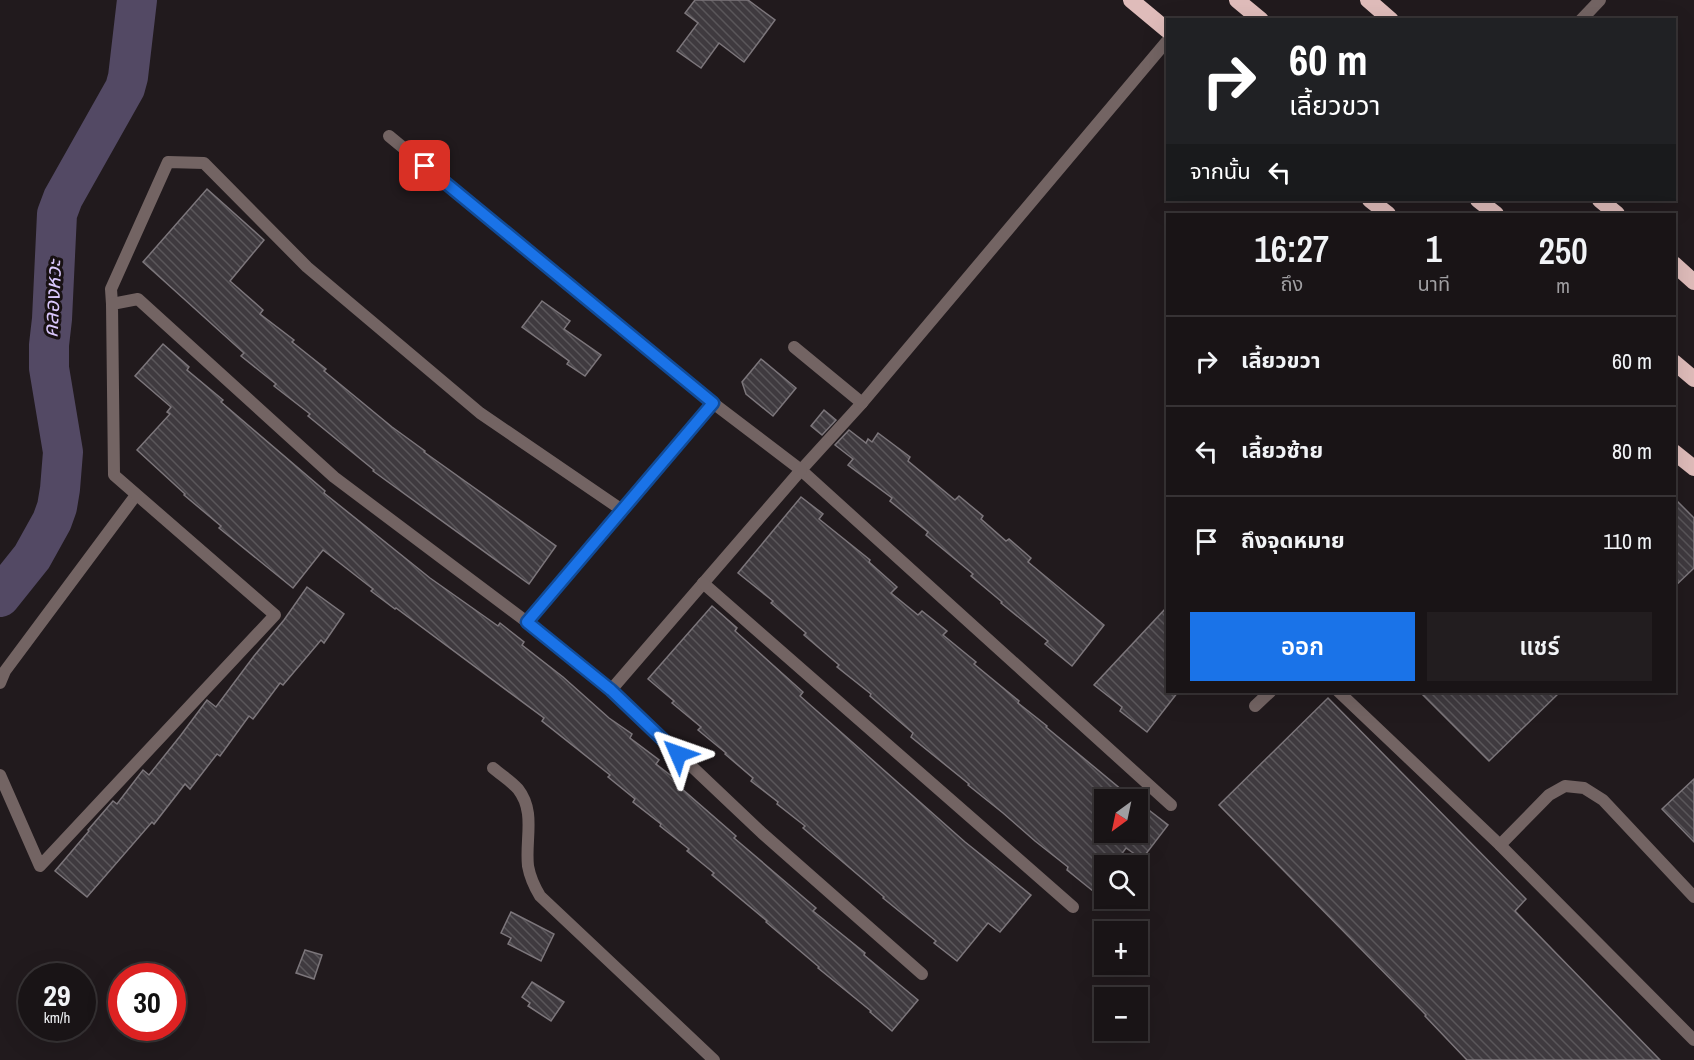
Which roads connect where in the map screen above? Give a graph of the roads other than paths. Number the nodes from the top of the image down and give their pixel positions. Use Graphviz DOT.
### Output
graph roads {
  1 [pos="1131,0"];
  2 [pos="1238,0"];
  3 [pos="1368,0"];
  4 [pos="1600,0"];
  5 [pos="1259,18"];
  6 [pos="1389,18"];
  7 [pos="1583,18"];
  8 [pos="1166,29"];
  9 [pos="1166,42"];
  10 [pos="389,136"];
  11 [pos="1371,201"];
  12 [pos="1479,201"];
  13 [pos="1601,201"];
  14 [pos="1387,213"];
  15 [pos="1495,213"];
  16 [pos="1616,213"];
  17 [pos="1676,266"];
  18 [pos="1694,282"];
  19 [pos="112,304"];
  20 [pos="794,347"];
  21 [pos="1676,364"];
  22 [pos="1694,379"];
  23 [pos="713,403"];
  24 [pos="862,403"];
  25 [pos="1676,454"];
  26 [pos="1694,468"];
  27 [pos="801,470"];
  28 [pos="136,495"];
  29 [pos="622,510"];
  30 [pos="703,583"];
  31 [pos="527,622"];
  32 [pos="0,683"];
  33 [pos="611,690"];
  34 [pos="1269,693"];
  35 [pos="1340,693"];
  36 [pos="1255,706"];
  37 [pos="493,768"];
  38 [pos="0,776"];
  39 [pos="1171,806"];
  40 [pos="1500,844"];
  41 [pos="1694,897"];
  42 [pos="1073,907"];
  43 [pos="922,974"];
  44 [pos="1694,1040"];
  45 [pos="714,1060"];
  1 -- 8 [label="highway"];
  2 -- 5 [label="highway"];
  3 -- 6 [label="highway"];
  4 -- 7 [label="street"];
  9 -- 24 [label="street"];
  10 -- 23 [label="street"];
  11 -- 14 [label="highway"];
  12 -- 15 [label="highway"];
  13 -- 16 [label="highway"];
  17 -- 18 [label="highway"];
  19 -- 28 [label="street"];
  19 -- 29 [label="street"];
  19 -- 31 [label="street"];
  20 -- 24 [label="street"];
  21 -- 22 [label="highway"];
  23 -- 27 [label="street"];
  23 -- 29 [label="street"];
  24 -- 27 [label="street"];
  25 -- 26 [label="highway"];
  27 -- 30 [label="street"];
  27 -- 39 [label="street"];
  28 -- 32 [label="street"];
  28 -- 38 [label="street"];
  29 -- 31 [label="street"];
  30 -- 33 [label="street"];
  30 -- 42 [label="street"];
  31 -- 33 [label="street"];
  33 -- 43 [label="street"];
  34 -- 36 [label="street"];
  35 -- 40 [label="street"];
  37 -- 45 [label="street"];
  40 -- 41 [label="street"];
  40 -- 44 [label="street"];
}
